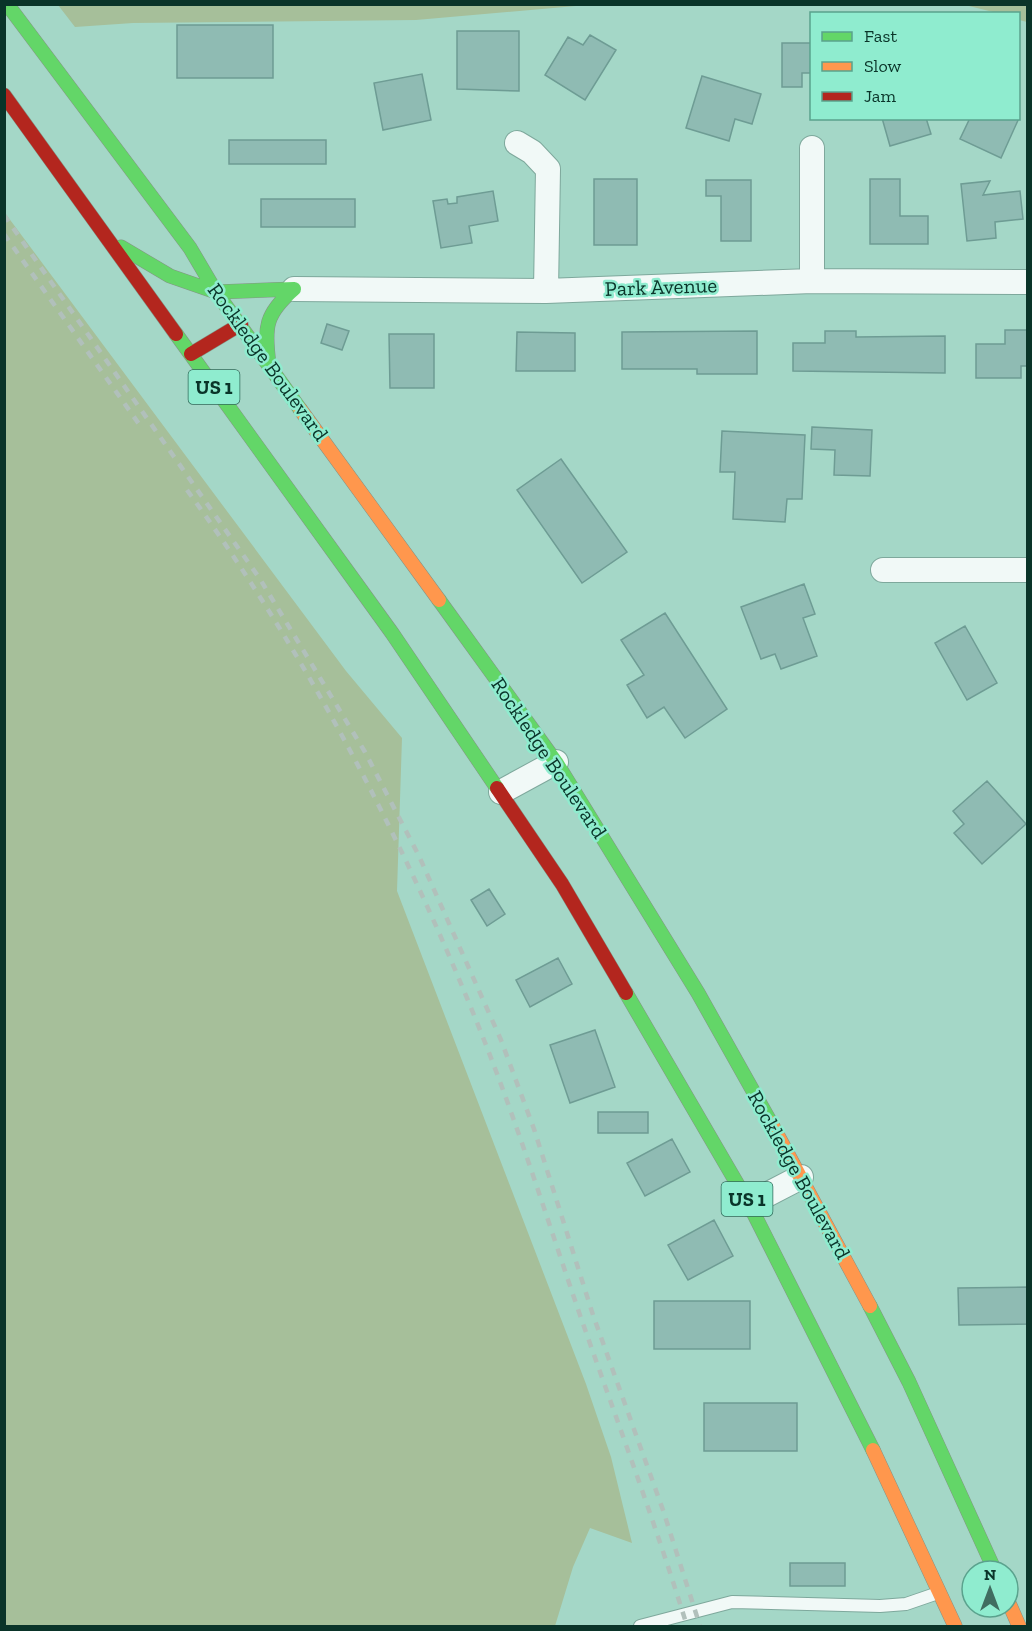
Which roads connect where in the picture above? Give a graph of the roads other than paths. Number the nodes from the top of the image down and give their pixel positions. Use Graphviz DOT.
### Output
graph roads {
  1 [pos="8,4"];
  2 [pos="4,95"];
  3 [pos="517,143"];
  4 [pos="812,148"];
  5 [pos="111,242"];
  6 [pos="812,281"];
  7 [pos="1028,282"];
  8 [pos="294,289"];
  9 [pos="546,291"];
  10 [pos="216,292"];
  11 [pos="241,324"];
  12 [pos="191,354"];
  13 [pos="269,364"];
  14 [pos="883,570"];
  15 [pos="1028,570"];
  16 [pos="556,762"];
  17 [pos="501,792"];
  18 [pos="801,1177"];
  19 [pos="749,1204"];
  20 [pos="990,1559"];
  21 [pos="939,1593"];
  22 [pos="640,1626"];
  23 [pos="955,1626"];
  1 -- 10 [label="main road, Rockledge Boulevard / US 1"];
  2 -- 5 [label="main road, US 1"];
  3 -- 9 [label="street"];
  4 -- 6 [label="street"];
  5 -- 10 [label="main road"];
  5 -- 12 [label="main road, US 1"];
  6 -- 7 [label="street, Park Avenue"];
  6 -- 9 [label="street, Park Avenue"];
  8 -- 9 [label="street, Park Avenue"];
  8 -- 10 [label="main road"];
  8 -- 13 [label="main road"];
  10 -- 11 [label="main road, Rockledge Boulevard / US 1"];
  11 -- 12 [label="main road"];
  11 -- 13 [label="main road, Rockledge Boulevard / US 1"];
  12 -- 17 [label="main road, US 1"];
  13 -- 16 [label="main road, Rockledge Boulevard / US 1"];
  14 -- 15 [label="street"];
  16 -- 17 [label="street"];
  16 -- 18 [label="main road, Rockledge Boulevard / US 1"];
  17 -- 19 [label="main road, US 1"];
  18 -- 19 [label="street"];
  18 -- 20 [label="main road, Rockledge Boulevard / US 1"];
  19 -- 21 [label="main road, US 1"];
  21 -- 22 [label="lane"];
  21 -- 23 [label="main road, US 1"];
}
